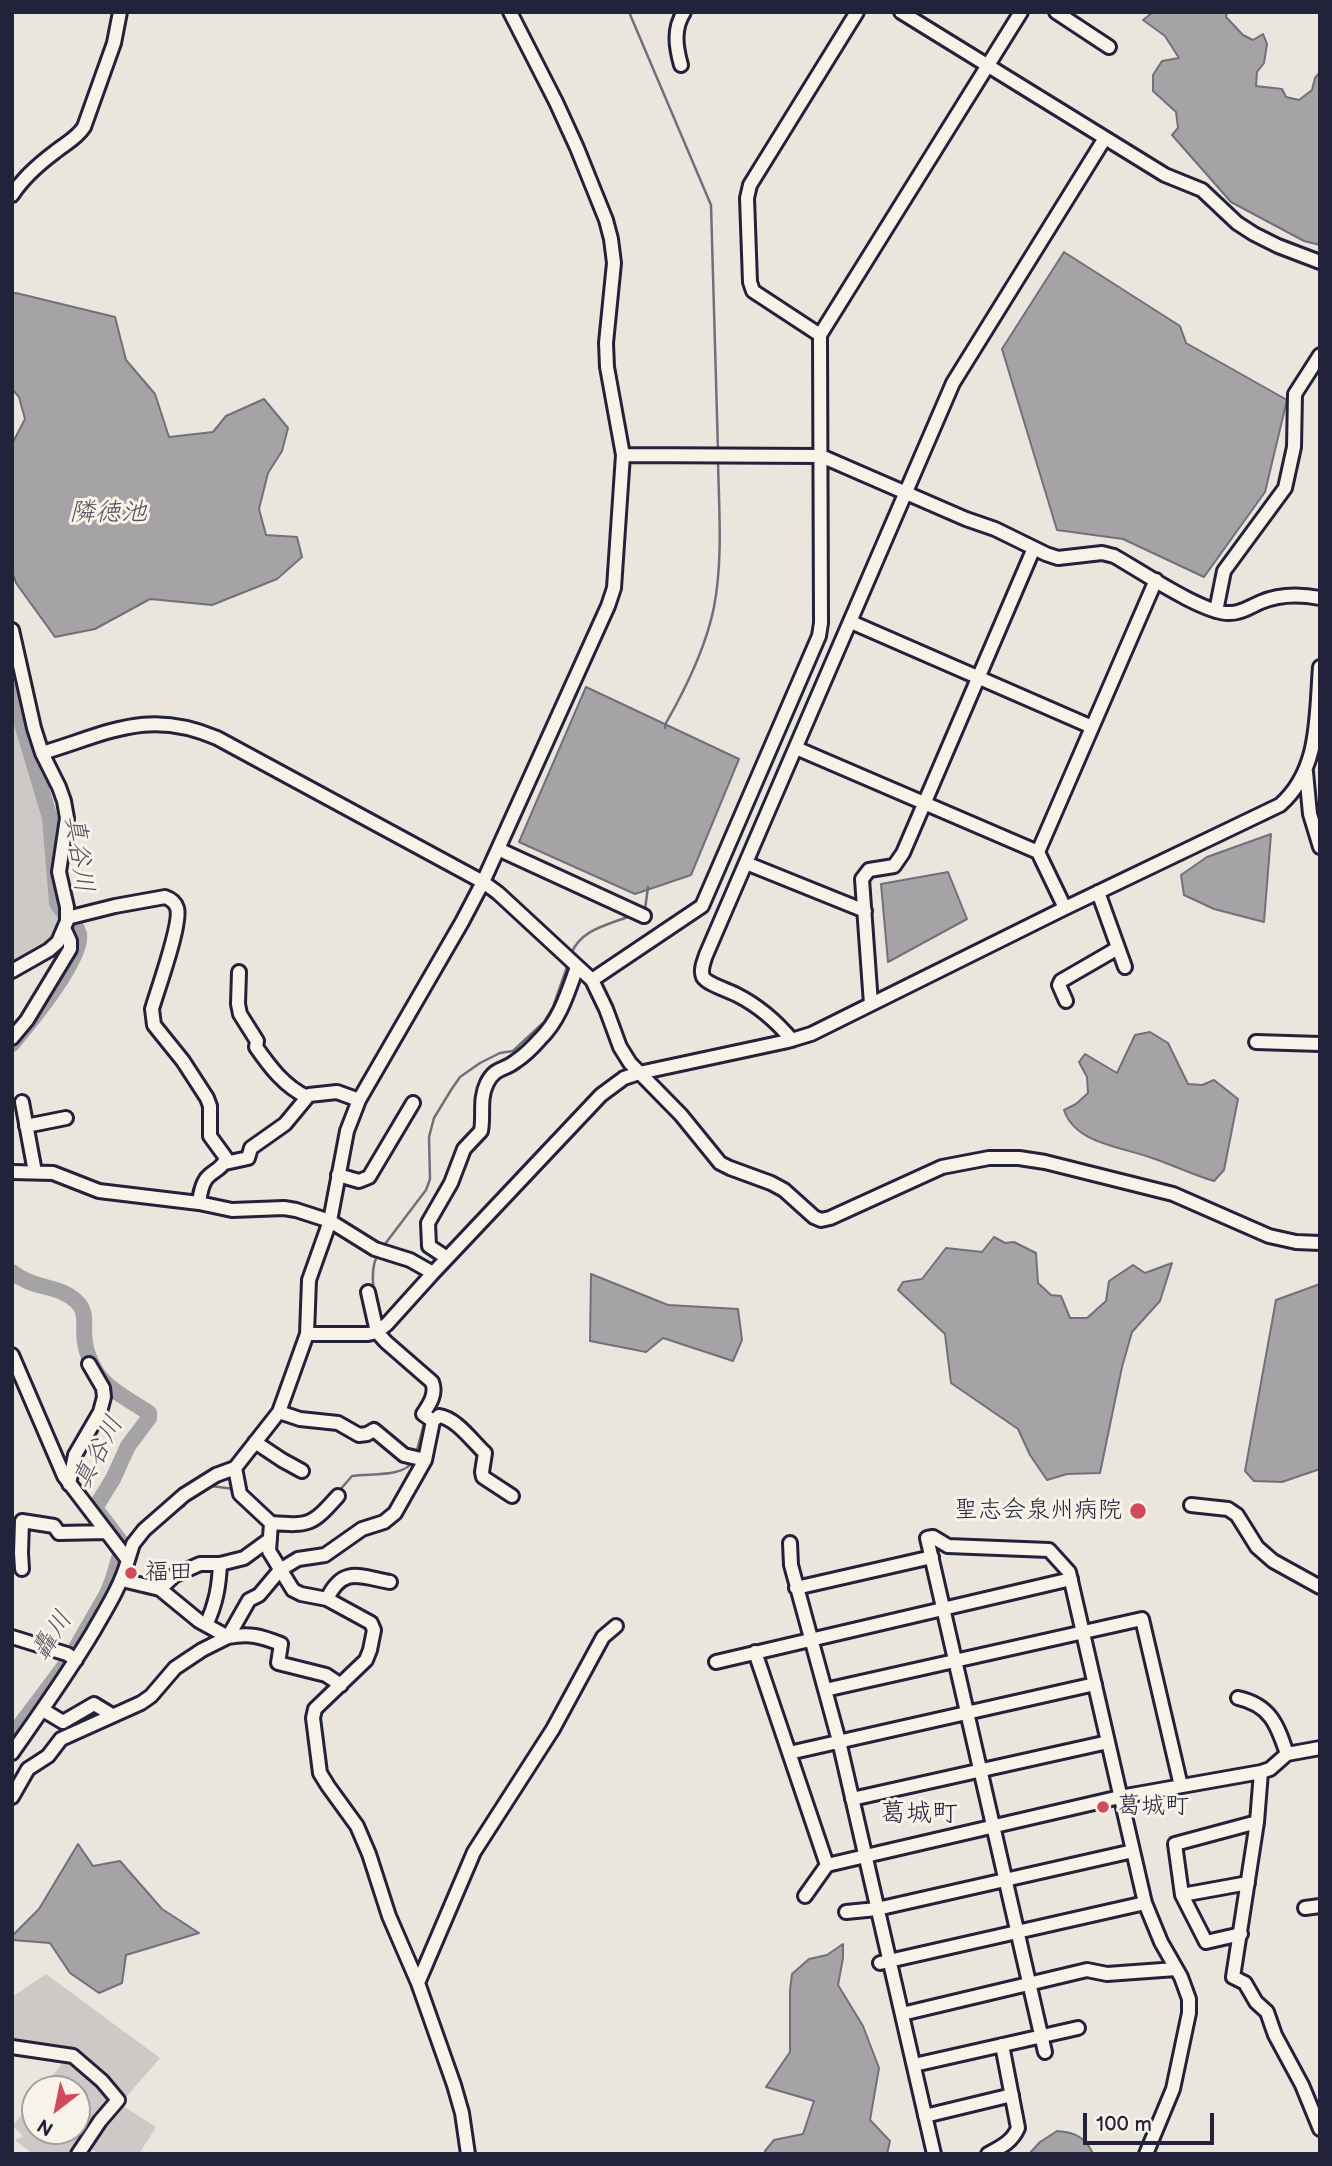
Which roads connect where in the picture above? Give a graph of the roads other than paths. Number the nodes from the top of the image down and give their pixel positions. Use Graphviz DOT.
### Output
graph roads {
  1 [pos="120,12"];
  2 [pos="510,12"];
  3 [pos="684,12"];
  4 [pos="857,12"];
  5 [pos="901,12"];
  6 [pos="1021,12"];
  7 [pos="1056,12"];
  8 [pos="1109,47"];
  9 [pos="681,65"];
  10 [pos="988,65"];
  11 [pos="1105,138"];
  12 [pos="12,195"];
  13 [pos="1320,262"];
  14 [pos="820,335"];
  15 [pos="1320,355"];
  16 [pos="623,455"];
  17 [pos="821,456"];
  18 [pos="907,494"];
  19 [pos="1034,548"];
  20 [pos="1156,580"];
  21 [pos="1320,598"];
  22 [pos="1216,611"];
  23 [pos="851,622"];
  24 [pos="12,629"];
  25 [pos="1320,667"];
  26 [pos="978,677"];
  27 [pos="1092,727"];
  28 [pos="796,748"];
  29 [pos="42,753"];
  30 [pos="1306,771"];
  31 [pos="924,804"];
  32 [pos="1320,847"];
  33 [pos="498,849"];
  34 [pos="1038,852"];
  35 [pos="746,863"];
  36 [pos="483,881"];
  37 [pos="1098,892"];
  38 [pos="1065,908"];
  39 [pos="864,911"];
  40 [pos="644,916"];
  41 [pos="66,923"];
  42 [pos="1118,948"];
  43 [pos="577,967"];
  44 [pos="1125,967"];
  45 [pos="12,971"];
  46 [pos="239,972"];
  47 [pos="592,980"];
  48 [pos="1066,1001"];
  49 [pos="871,1004"];
  50 [pos="12,1038"];
  51 [pos="792,1040"];
  52 [pos="1256,1042"];
  53 [pos="1320,1044"];
  54 [pos="639,1073"];
  55 [pos="307,1097"];
  56 [pos="359,1100"];
  57 [pos="22,1102"];
  58 [pos="413,1103"];
  59 [pos="66,1118"];
  60 [pos="26,1126"];
  61 [pos="225,1163"];
  62 [pos="12,1172"];
  63 [pos="35,1172"];
  64 [pos="338,1175"];
  65 [pos="199,1203"];
  66 [pos="330,1221"];
  67 [pos="1320,1243"];
  68 [pos="447,1258"];
  69 [pos="433,1273"];
  70 [pos="368,1292"];
  71 [pos="377,1332"];
  72 [pos="307,1334"];
  73 [pos="12,1355"];
  74 [pos="89,1364"];
  75 [pos="17,1381"];
  76 [pos="279,1412"];
  77 [pos="433,1421"];
  78 [pos="256,1442"];
  79 [pos="425,1460"];
  80 [pos="235,1468"];
  81 [pos="302,1471"];
  82 [pos="69,1484"];
  83 [pos="338,1496"];
  84 [pos="512,1496"];
  85 [pos="1191,1505"];
  86 [pos="271,1523"];
  87 [pos="17,1526"];
  88 [pos="107,1532"];
  89 [pos="270,1539"];
  90 [pos="790,1543"];
  91 [pos="123,1553"];
  92 [pos="932,1557"];
  93 [pos="220,1564"];
  94 [pos="22,1569"];
  95 [pos="280,1570"];
  96 [pos="1072,1579"];
  97 [pos="122,1580"];
  98 [pos="390,1583"];
  99 [pos="1320,1587"];
  100 [pos="796,1588"];
  101 [pos="160,1589"];
  102 [pos="327,1599"];
  103 [pos="944,1609"];
  104 [pos="206,1625"];
  105 [pos="616,1626"];
  106 [pos="1083,1632"];
  107 [pos="228,1637"];
  108 [pos="13,1639"];
  109 [pos="811,1640"];
  110 [pos="755,1652"];
  111 [pos="76,1660"];
  112 [pos="956,1661"];
  113 [pos="716,1662"];
  114 [pos="1095,1684"];
  115 [pos="341,1685"];
  116 [pos="825,1690"];
  117 [pos="1238,1698"];
  118 [pos="43,1710"];
  119 [pos="967,1712"];
  120 [pos="112,1715"];
  121 [pos="839,1741"];
  122 [pos="1108,1742"];
  123 [pos="1320,1748"];
  124 [pos="12,1753"];
  125 [pos="789,1753"];
  126 [pos="1287,1754"];
  127 [pos="981,1770"];
  128 [pos="1261,1772"];
  129 [pos="1181,1786"];
  130 [pos="12,1797"];
  131 [pos="1120,1797"];
  132 [pos="852,1799"];
  133 [pos="1257,1822"];
  134 [pos="994,1826"];
  135 [pos="1133,1852"];
  136 [pos="865,1856"];
  137 [pos="827,1865"];
  138 [pos="1006,1880"];
  139 [pos="1248,1883"];
  140 [pos="1182,1895"];
  141 [pos="805,1896"];
  142 [pos="1145,1903"];
  143 [pos="1320,1906"];
  144 [pos="1305,1908"];
  145 [pos="877,1909"];
  146 [pos="846,1912"];
  147 [pos="1018,1932"];
  148 [pos="1241,1934"];
  149 [pos="885,1962"];
  150 [pos="1176,1969"];
  151 [pos="418,1983"];
  152 [pos="1030,1984"];
  153 [pos="902,2014"];
  154 [pos="1078,2028"];
  155 [pos="1041,2036"];
  156 [pos="1002,2045"];
  157 [pos="12,2047"];
  158 [pos="1045,2052"];
  159 [pos="914,2065"];
  160 [pos="1012,2095"];
  161 [pos="925,2116"];
  162 [pos="1319,2124"];
  163 [pos="78,2154"];
  164 [pos="468,2154"];
  165 [pos="934,2154"];
  166 [pos="988,2154"];
  167 [pos="1146,2154"];
  1 -- 12 [label="street"];
  2 -- 16 [label="street"];
  3 -- 9 [label="street"];
  4 -- 14 [label="street"];
  5 -- 10 [label="street"];
  6 -- 10 [label="street"];
  7 -- 8 [label="street"];
  10 -- 11 [label="street"];
  10 -- 14 [label="street"];
  11 -- 13 [label="street"];
  11 -- 18 [label="street"];
  14 -- 17 [label="street"];
  15 -- 22 [label="street"];
  16 -- 17 [label="street"];
  16 -- 33 [label="street"];
  17 -- 18 [label="street"];
  17 -- 47 [label="street"];
  18 -- 19 [label="street"];
  18 -- 23 [label="street"];
  19 -- 20 [label="street"];
  19 -- 26 [label="street"];
  20 -- 22 [label="street"];
  20 -- 27 [label="street"];
  21 -- 22 [label="street"];
  23 -- 26 [label="street"];
  23 -- 28 [label="street"];
  24 -- 29 [label="street"];
  25 -- 30 [label="street"];
  26 -- 27 [label="street"];
  26 -- 31 [label="street"];
  27 -- 34 [label="street"];
  28 -- 31 [label="street"];
  28 -- 35 [label="street"];
  29 -- 36 [label="street"];
  29 -- 41 [label="street"];
  30 -- 32 [label="street"];
  30 -- 37 [label="street"];
  31 -- 34 [label="street"];
  31 -- 39 [label="street"];
  33 -- 36 [label="street"];
  33 -- 40 [label="street"];
  34 -- 38 [label="street"];
  35 -- 39 [label="street"];
  35 -- 51 [label="street"];
  36 -- 43 [label="street"];
  36 -- 56 [label="street"];
  37 -- 38 [label="street"];
  37 -- 42 [label="street"];
  38 -- 49 [label="street"];
  39 -- 49 [label="street"];
  41 -- 45 [label="street"];
  41 -- 50 [label="street"];
  41 -- 61 [label="street"];
  42 -- 44 [label="street"];
  42 -- 48 [label="street"];
  43 -- 47 [label="street"];
  43 -- 68 [label="street"];
  46 -- 55 [label="street"];
  47 -- 54 [label="street"];
  49 -- 51 [label="street"];
  51 -- 54 [label="street"];
  52 -- 53 [label="street"];
  54 -- 67 [label="street"];
  54 -- 68 [label="street"];
  55 -- 56 [label="street"];
  55 -- 61 [label="street"];
  56 -- 64 [label="street"];
  57 -- 60 [label="street"];
  58 -- 64 [label="street"];
  59 -- 60 [label="street"];
  60 -- 63 [label="street"];
  61 -- 65 [label="street"];
  62 -- 63 [label="street"];
  63 -- 65 [label="street"];
  64 -- 66 [label="street"];
  65 -- 66 [label="street"];
  66 -- 69 [label="street"];
  66 -- 72 [label="street"];
  68 -- 69 [label="street"];
  69 -- 71 [label="street"];
  70 -- 71 [label="street"];
  71 -- 72 [label="street"];
  71 -- 77 [label="street"];
  72 -- 76 [label="street"];
  73 -- 75 [label="street"];
  74 -- 82 [label="street"];
  75 -- 82 [label="street"];
  76 -- 78 [label="street"];
  76 -- 79 [label="street"];
  77 -- 79 [label="street"];
  77 -- 84 [label="street"];
  78 -- 80 [label="street"];
  78 -- 81 [label="street"];
  79 -- 95 [label="street"];
  80 -- 86 [label="street"];
  80 -- 91 [label="street"];
  82 -- 88 [label="street"];
  83 -- 86 [label="street"];
  85 -- 99 [label="street"];
  86 -- 89 [label="street"];
  87 -- 88 [label="street"];
  87 -- 94 [label="street"];
  88 -- 91 [label="street"];
  89 -- 93 [label="street"];
  89 -- 95 [label="street"];
  90 -- 100 [label="street"];
  91 -- 97 [label="street"];
  92 -- 96 [label="street"];
  92 -- 100 [label="street"];
  92 -- 103 [label="street"];
  93 -- 101 [label="street"];
  93 -- 104 [label="street"];
  95 -- 102 [label="street"];
  95 -- 107 [label="street"];
  96 -- 103 [label="street"];
  96 -- 106 [label="street"];
  97 -- 101 [label="street"];
  97 -- 111 [label="street"];
  98 -- 102 [label="street"];
  100 -- 109 [label="street"];
  101 -- 104 [label="street"];
  102 -- 115 [label="street"];
  103 -- 109 [label="street"];
  103 -- 112 [label="street"];
  104 -- 107 [label="street"];
  105 -- 151 [label="street"];
  106 -- 112 [label="street"];
  106 -- 114 [label="street"];
  106 -- 129 [label="street"];
  107 -- 115 [label="street"];
  107 -- 120 [label="street"];
  108 -- 111 [label="street"];
  109 -- 110 [label="street"];
  109 -- 116 [label="street"];
  110 -- 113 [label="street"];
  110 -- 125 [label="street"];
  111 -- 118 [label="street"];
  112 -- 116 [label="street"];
  112 -- 119 [label="street"];
  114 -- 119 [label="street"];
  114 -- 122 [label="street"];
  115 -- 151 [label="street"];
  116 -- 121 [label="street"];
  117 -- 126 [label="street"];
  118 -- 120 [label="street"];
  118 -- 124 [label="street"];
  119 -- 121 [label="street"];
  119 -- 127 [label="street"];
  120 -- 130 [label="street"];
  121 -- 125 [label="street"];
  121 -- 132 [label="street"];
  122 -- 127 [label="street"];
  122 -- 131 [label="street"];
  123 -- 126 [label="street"];
  125 -- 137 [label="street"];
  126 -- 128 [label="street"];
  127 -- 132 [label="street"];
  127 -- 134 [label="street"];
  128 -- 129 [label="street"];
  128 -- 133 [label="street"];
  129 -- 131 [label="street"];
  131 -- 134 [label="street"];
  131 -- 135 [label="street"];
  132 -- 136 [label="street"];
  133 -- 139 [label="street"];
  133 -- 140 [label="street"];
  134 -- 136 [label="street"];
  134 -- 138 [label="street"];
  135 -- 138 [label="street"];
  135 -- 142 [label="street"];
  136 -- 137 [label="street"];
  136 -- 145 [label="street"];
  137 -- 141 [label="street"];
  138 -- 145 [label="street"];
  138 -- 147 [label="street"];
  139 -- 140 [label="street"];
  139 -- 148 [label="street"];
  140 -- 148 [label="street"];
  142 -- 147 [label="street"];
  142 -- 150 [label="street"];
  143 -- 144 [label="street"];
  145 -- 146 [label="street"];
  145 -- 149 [label="street"];
  147 -- 149 [label="street"];
  147 -- 152 [label="street"];
  148 -- 162 [label="street"];
  149 -- 153 [label="street"];
  150 -- 152 [label="street"];
  150 -- 167 [label="street"];
  151 -- 164 [label="street"];
  152 -- 153 [label="street"];
  152 -- 155 [label="street"];
  153 -- 159 [label="street"];
  154 -- 155 [label="street"];
  155 -- 156 [label="street"];
  155 -- 158 [label="street"];
  156 -- 159 [label="street"];
  156 -- 160 [label="street"];
  157 -- 163 [label="street"];
  159 -- 161 [label="street"];
  160 -- 161 [label="street"];
  160 -- 166 [label="street"];
  161 -- 165 [label="street"];
}
